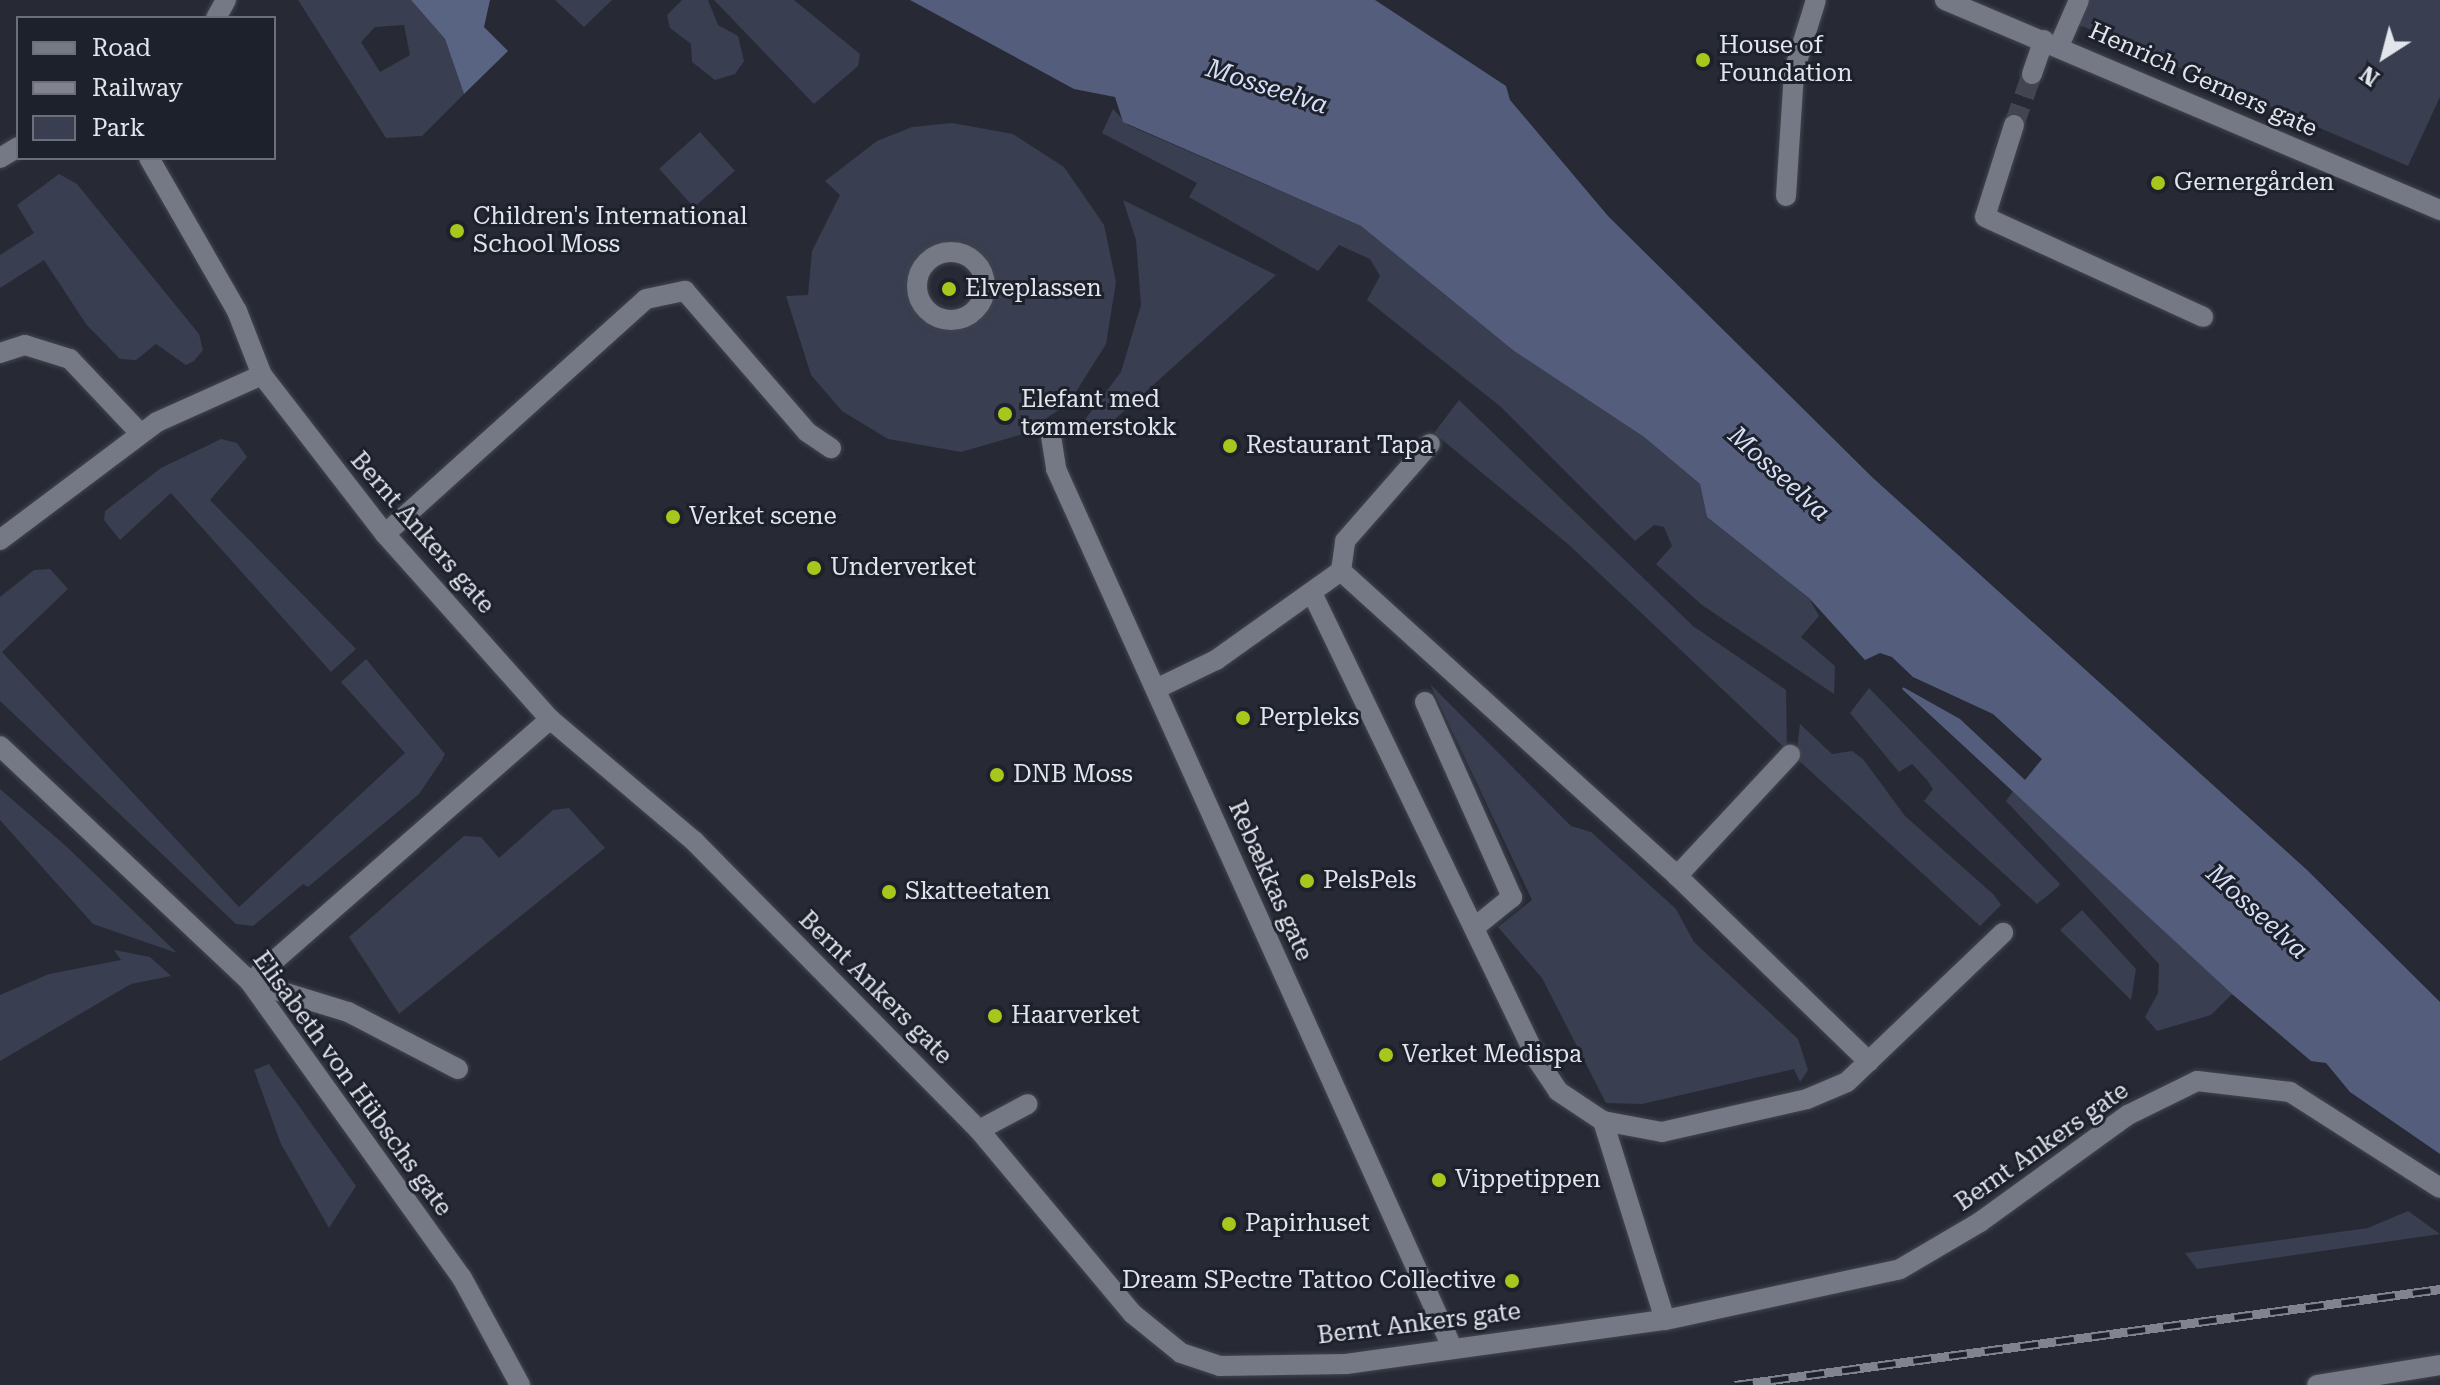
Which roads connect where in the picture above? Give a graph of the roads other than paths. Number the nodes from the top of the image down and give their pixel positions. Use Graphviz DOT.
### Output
graph roads {
  1 [pos="1816,0"];
  2 [pos="1945,0"];
  3 [pos="2079,0"];
  4 [pos="2051,43"];
  5 [pos="2032,74"];
  6 [pos="2014,125"];
  7 [pos="150,160"];
  8 [pos="1786,196"];
  9 [pos="2440,210"];
  10 [pos="2203,317"];
  11 [pos="0,353"];
  12 [pos="262,375"];
  13 [pos="140,433"];
  14 [pos="1051,436"];
  15 [pos="1430,444"];
  16 [pos="831,448"];
  17 [pos="385,534"];
  18 [pos="0,540"];
  19 [pos="1341,571"];
  20 [pos="1313,595"];
  21 [pos="1156,689"];
  22 [pos="1425,702"];
  23 [pos="550,719"];
  24 [pos="0,746"];
  25 [pos="1790,755"];
  26 [pos="1677,876"];
  27 [pos="1475,927"];
  28 [pos="2003,933"];
  29 [pos="250,982"];
  30 [pos="1869,1062"];
  31 [pos="458,1069"];
  32 [pos="1028,1104"];
  33 [pos="1603,1121"];
  34 [pos="979,1130"];
  35 [pos="2440,1188"];
  36 [pos="1665,1320"];
  37 [pos="1451,1345"];
  38 [pos="2440,1365"];
  39 [pos="520,1385"];
  40 [pos="2317,1385"];
  1 -- 8 [label="street"];
  2 -- 4 [label="street, Henrich Gerners gate"];
  3 -- 4 [label="street"];
  4 -- 5 [label="street"];
  4 -- 9 [label="street, Henrich Gerners gate"];
  6 -- 10 [label="street"];
  7 -- 12 [label="street, Bernt Ankers gate"];
  11 -- 13 [label="street"];
  12 -- 13 [label="street"];
  12 -- 17 [label="street, Bernt Ankers gate"];
  13 -- 18 [label="street"];
  14 -- 21 [label="street, Rebækkas gate"];
  15 -- 19 [label="street"];
  16 -- 17 [label="street"];
  17 -- 23 [label="street, Bernt Ankers gate"];
  19 -- 20 [label="street"];
  19 -- 26 [label="street"];
  20 -- 21 [label="street"];
  20 -- 27 [label="street"];
  21 -- 37 [label="street, Rebækkas gate"];
  22 -- 27 [label="street"];
  23 -- 29 [label="street"];
  23 -- 34 [label="street, Bernt Ankers gate"];
  24 -- 29 [label="street, Elisabeth von Hübschs gate"];
  25 -- 26 [label="street"];
  26 -- 30 [label="street"];
  27 -- 33 [label="street"];
  28 -- 30 [label="street"];
  29 -- 31 [label="street"];
  29 -- 39 [label="street, Elisabeth von Hübschs gate"];
  30 -- 33 [label="street"];
  32 -- 34 [label="street"];
  33 -- 36 [label="street"];
  34 -- 37 [label="street, Bernt Ankers gate"];
  35 -- 36 [label="street, Bernt Ankers gate"];
  36 -- 37 [label="street, Bernt Ankers gate"];
  38 -- 40 [label="street"];
}
